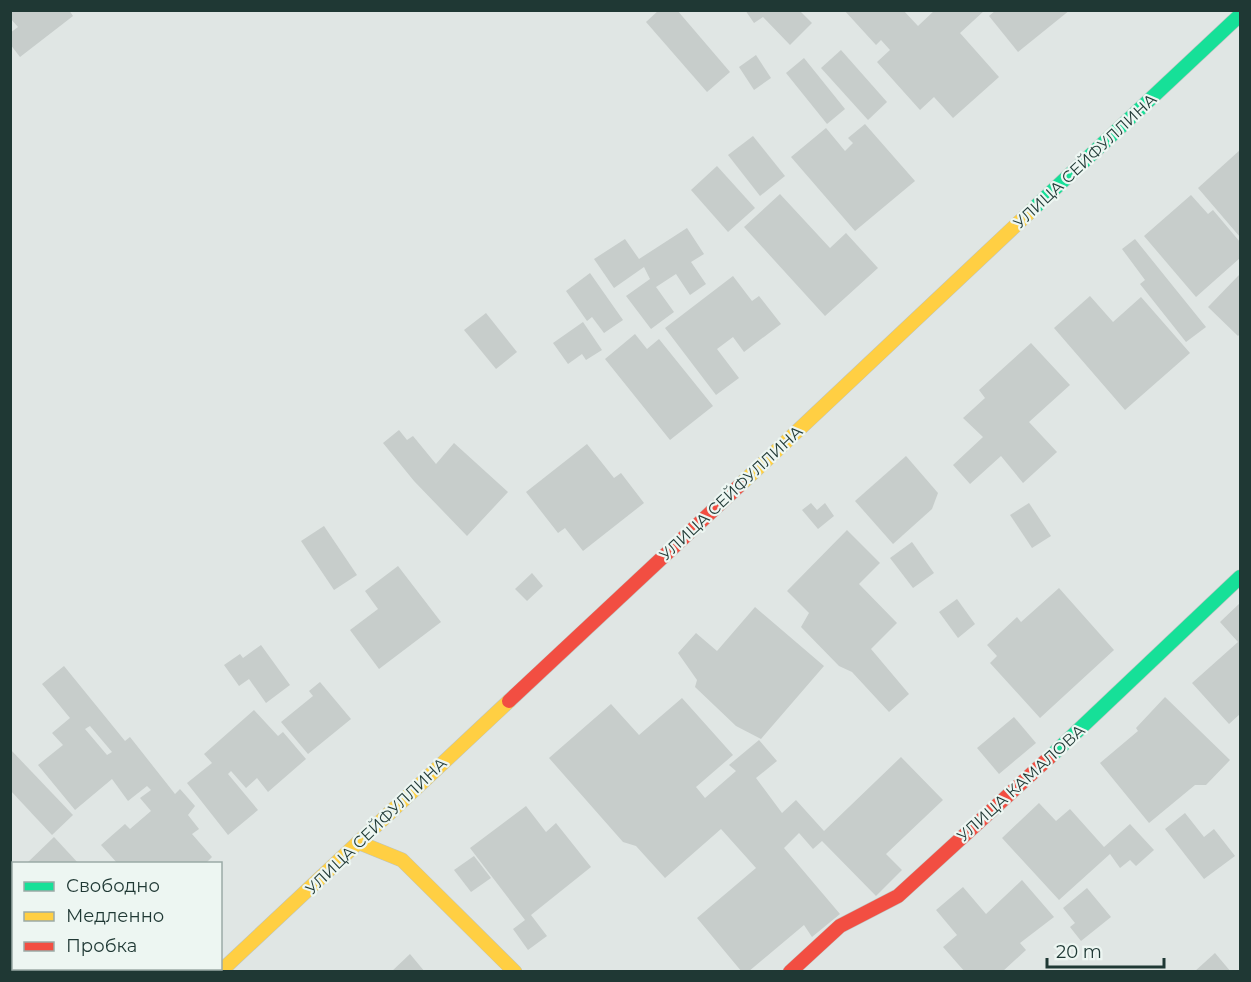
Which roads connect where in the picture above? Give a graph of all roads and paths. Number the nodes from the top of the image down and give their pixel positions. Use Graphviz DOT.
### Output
graph roads {
  1 [pos="1240,15"];
  2 [pos="1240,577"];
  3 [pos="360,843"];
  4 [pos="220,972"];
  5 [pos="515,972"];
  6 [pos="790,972"];
  1 -- 3 [label="street, УЛИЦА СЕЙФУЛЛИНА"];
  2 -- 6 [label="street, УЛИЦА КАМАЛОВА"];
  3 -- 4 [label="street, УЛИЦА СЕЙФУЛЛИНА"];
  3 -- 5 [label="street"];
}
